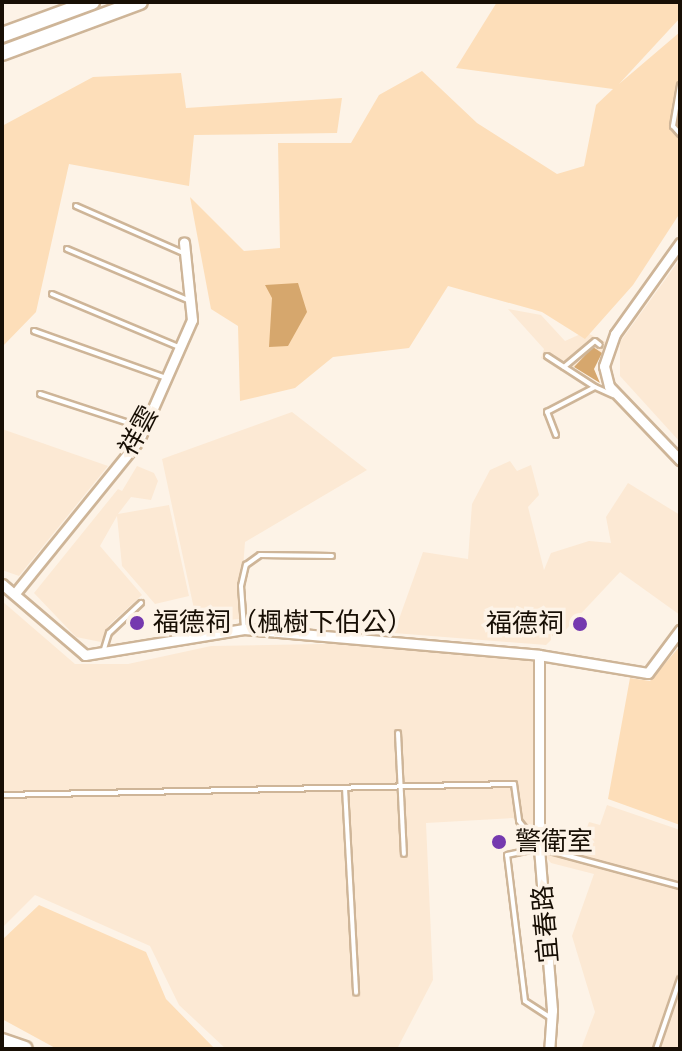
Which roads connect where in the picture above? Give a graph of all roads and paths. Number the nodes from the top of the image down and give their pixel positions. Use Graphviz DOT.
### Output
graph roads {
  1 [pos="92,2"];
  2 [pos="140,2"];
  3 [pos="2,35"];
  4 [pos="2,53"];
  5 [pos="680,85"];
  6 [pos="680,134"];
  7 [pos="76,206"];
  8 [pos="184,242"];
  9 [pos="680,243"];
  10 [pos="67,249"];
  11 [pos="186,254"];
  12 [pos="52,294"];
  13 [pos="193,302"];
  14 [pos="34,331"];
  15 [pos="600,345"];
  16 [pos="179,347"];
  17 [pos="547,356"];
  18 [pos="564,367"];
  19 [pos="166,378"];
  20 [pos="595,387"];
  21 [pos="40,394"];
  22 [pos="622,399"];
  23 [pos="144,428"];
  24 [pos="556,435"];
  25 [pos="680,460"];
  26 [pos="332,556"];
  27 [pos="2,584"];
  28 [pos="16,592"];
  29 [pos="141,603"];
  30 [pos="244,629"];
  31 [pos="680,630"];
  32 [pos="676,644"];
  33 [pos="104,652"];
  34 [pos="539,655"];
  35 [pos="398,733"];
  36 [pos="401,787"];
  37 [pos="345,788"];
  38 [pos="2,795"];
  39 [pos="539,848"];
  40 [pos="404,854"];
  41 [pos="680,886"];
  42 [pos="680,979"];
  43 [pos="356,993"];
  44 [pos="552,1018"];
  45 [pos="2,1041"];
  46 [pos="25,1049"];
  47 [pos="549,1049"];
  48 [pos="656,1049"];
  1 -- 3 [label="main road"];
  2 -- 4 [label="main road"];
  5 -- 6 [label="lane"];
  7 -- 11 [label="lane"];
  8 -- 11 [label="street, 祥雲"];
  9 -- 22 [label="street"];
  10 -- 13 [label="lane"];
  11 -- 13 [label="street, 祥雲"];
  12 -- 16 [label="lane"];
  13 -- 16 [label="street, 祥雲"];
  14 -- 19 [label="lane"];
  15 -- 18 [label="lane"];
  16 -- 19 [label="street, 祥雲"];
  17 -- 18 [label="lane"];
  18 -- 20 [label="lane"];
  19 -- 23 [label="street, 祥雲"];
  20 -- 22 [label="lane"];
  20 -- 24 [label="lane"];
  21 -- 23 [label="lane"];
  22 -- 25 [label="street"];
  23 -- 28 [label="street, 祥雲"];
  26 -- 30 [label="lane"];
  27 -- 28 [label="street"];
  28 -- 33 [label="street"];
  29 -- 33 [label="lane"];
  30 -- 33 [label="street"];
  30 -- 34 [label="street"];
  31 -- 32 [label="street"];
  32 -- 34 [label="street"];
  34 -- 39 [label="street, 宜春路"];
  35 -- 36 [label="lane"];
  36 -- 37 [label="lane"];
  36 -- 39 [label="lane"];
  36 -- 40 [label="lane"];
  37 -- 38 [label="lane"];
  37 -- 43 [label="lane"];
  39 -- 41 [label="lane"];
  39 -- 44 [label="street, 宜春路"];
  39 -- 44 [label="lane"];
  42 -- 48 [label="lane"];
  44 -- 47 [label="street, 宜春路"];
  45 -- 46 [label="main road"];
}
